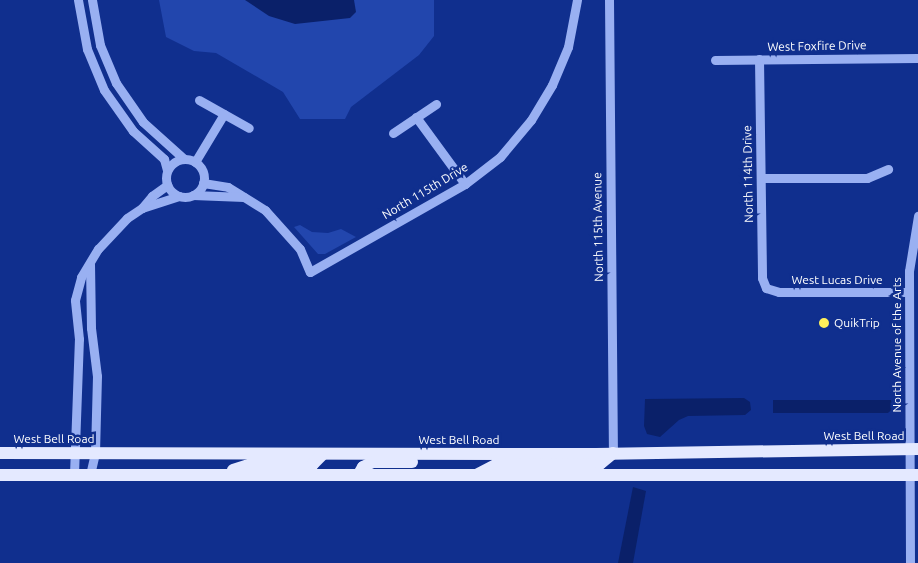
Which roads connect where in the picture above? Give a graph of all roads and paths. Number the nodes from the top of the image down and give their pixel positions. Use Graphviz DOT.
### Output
graph roads {
  1 [pos="78,0"];
  2 [pos="92,0"];
  3 [pos="577,0"];
  4 [pos="609,0"];
  5 [pos="918,58"];
  6 [pos="760,59"];
  7 [pos="715,60"];
  8 [pos="199,100"];
  9 [pos="436,104"];
  10 [pos="224,114"];
  11 [pos="416,117"];
  12 [pos="248,128"];
  13 [pos="393,133"];
  14 [pos="183,158"];
  15 [pos="195,162"];
  16 [pos="888,169"];
  17 [pos="167,170"];
  18 [pos="761,178"];
  19 [pos="203,183"];
  20 [pos="465,184"];
  21 [pos="167,186"];
  22 [pos="192,195"];
  23 [pos="179,196"];
  24 [pos="247,198"];
  25 [pos="142,208"];
  26 [pos="918,216"];
  27 [pos="90,264"];
  28 [pos="766,288"];
  29 [pos="909,292"];
  30 [pos="914,449"];
  31 [pos="0,453"];
  32 [pos="76,453"];
  33 [pos="96,453"];
  34 [pos="458,453"];
  35 [pos="613,453"];
  36 [pos="323,454"];
  37 [pos="74,474"];
  38 [pos="219,474"];
  39 [pos="359,474"];
  40 [pos="0,475"];
  41 [pos="90,475"];
  42 [pos="475,475"];
  43 [pos="914,475"];
  44 [pos="910,563"];
  1 -- 17 [label="street"];
  2 -- 14 [label="street"];
  3 -- 20 [label="street, North 115th Drive"];
  4 -- 35 [label="street, North 115th Avenue"];
  5 -- 6 [label="street, West Foxfire Drive"];
  6 -- 7 [label="street, West Foxfire Drive"];
  6 -- 18 [label="street, North 114th Drive"];
  8 -- 10 [label="street"];
  9 -- 11 [label="street"];
  10 -- 12 [label="street"];
  10 -- 15 [label="street"];
  11 -- 13 [label="street"];
  11 -- 20 [label="street"];
  14 -- 15 [label="street"];
  14 -- 17 [label="street"];
  15 -- 19 [label="street"];
  16 -- 18 [label="street"];
  17 -- 21 [label="street"];
  18 -- 28 [label="street, North 114th Drive"];
  19 -- 22 [label="street"];
  19 -- 24 [label="street"];
  20 -- 24 [label="street, North 115th Drive"];
  21 -- 23 [label="street"];
  21 -- 25 [label="street"];
  22 -- 23 [label="street"];
  22 -- 24 [label="street"];
  23 -- 25 [label="street"];
  25 -- 27 [label="street"];
  26 -- 29 [label="street, North Avenue of the Arts"];
  27 -- 32 [label="street"];
  27 -- 33 [label="street"];
  28 -- 29 [label="street, West Lucas Drive"];
  29 -- 30 [label="street, North Avenue of the Arts"];
  30 -- 35 [label="main road, West Bell Road"];
  30 -- 43 [label="street, North Avenue of the Arts"];
  31 -- 32 [label="main road, West Bell Road"];
  32 -- 33 [label="main road, West Bell Road"];
  32 -- 37 [label="street"];
  33 -- 36 [label="main road, West Bell Road"];
  33 -- 41 [label="street"];
  34 -- 35 [label="main road, West Bell Road"];
  34 -- 36 [label="main road, West Bell Road"];
  34 -- 39 [label="main road"];
  35 -- 42 [label="main road"];
  36 -- 38 [label="main road"];
  37 -- 40 [label="main road"];
  37 -- 41 [label="main road"];
  38 -- 39 [label="main road"];
  38 -- 41 [label="main road"];
  39 -- 42 [label="main road"];
  42 -- 43 [label="main road"];
  43 -- 44 [label="street, North Avenue of the Arts"];
}
